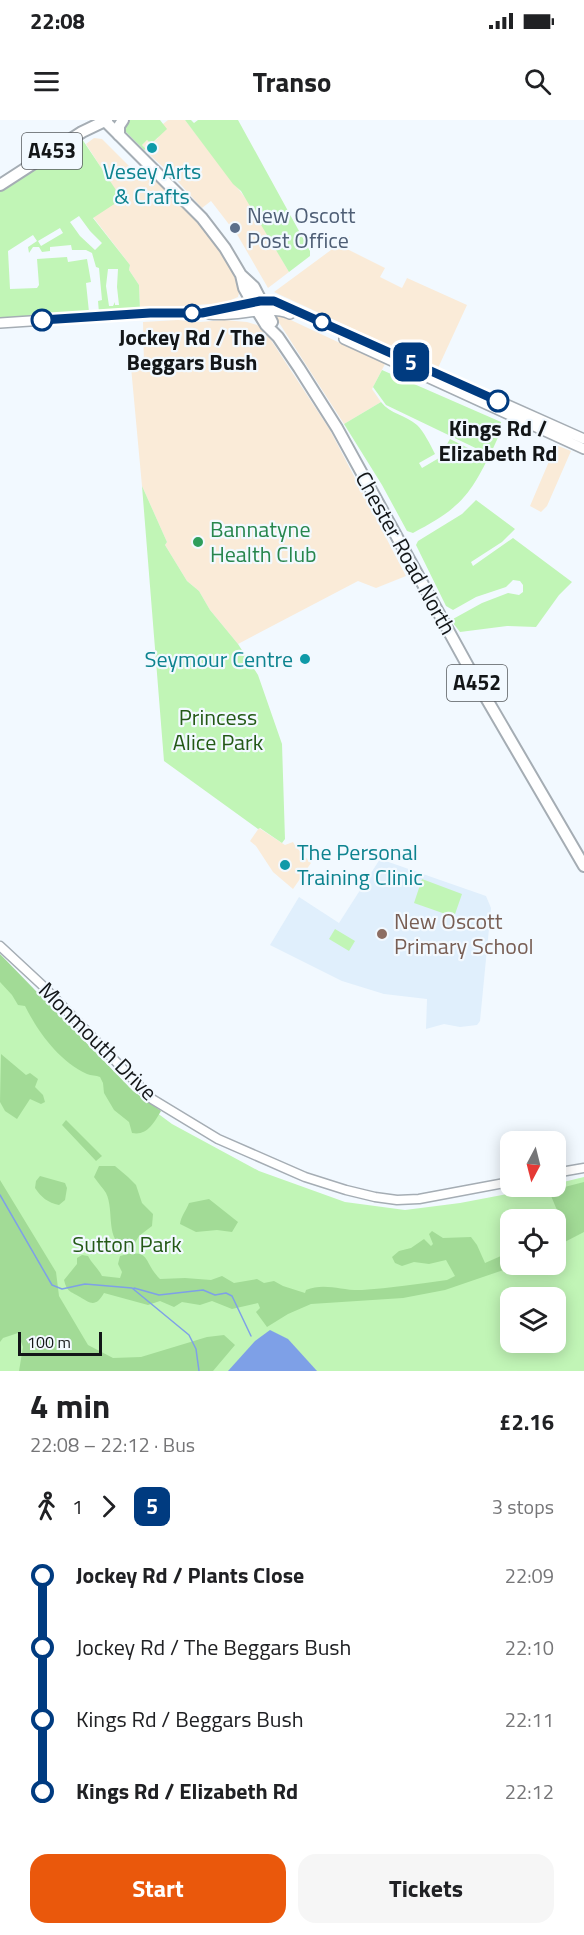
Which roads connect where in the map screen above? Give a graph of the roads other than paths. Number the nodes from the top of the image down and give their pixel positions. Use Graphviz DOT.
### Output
graph roads {
  1 [pos="105,120"];
  2 [pos="123,120"];
  3 [pos="119,135"];
  4 [pos="0,184"];
  5 [pos="259,307"];
  6 [pos="0,323"];
  7 [pos="584,439"];
  8 [pos="584,449"];
  9 [pos="584,866"];
  10 [pos="0,946"];
  11 [pos="584,1168"];
  12 [pos="566,1171"];
  13 [pos="500,1184"];
  1 -- 3 [label="main road, A452"];
  1 -- 4 [label="main road, A453"];
  2 -- 3 [label="main road"];
  3 -- 5 [label="main road, A452"];
  5 -- 6 [label="main road"];
  5 -- 7 [label="main road"];
  5 -- 8 [label="main road"];
  5 -- 9 [label="main road, Chester Road North / A452"];
  10 -- 13 [label="street, Monmouth Drive"];
  11 -- 12 [label="street"];
}
